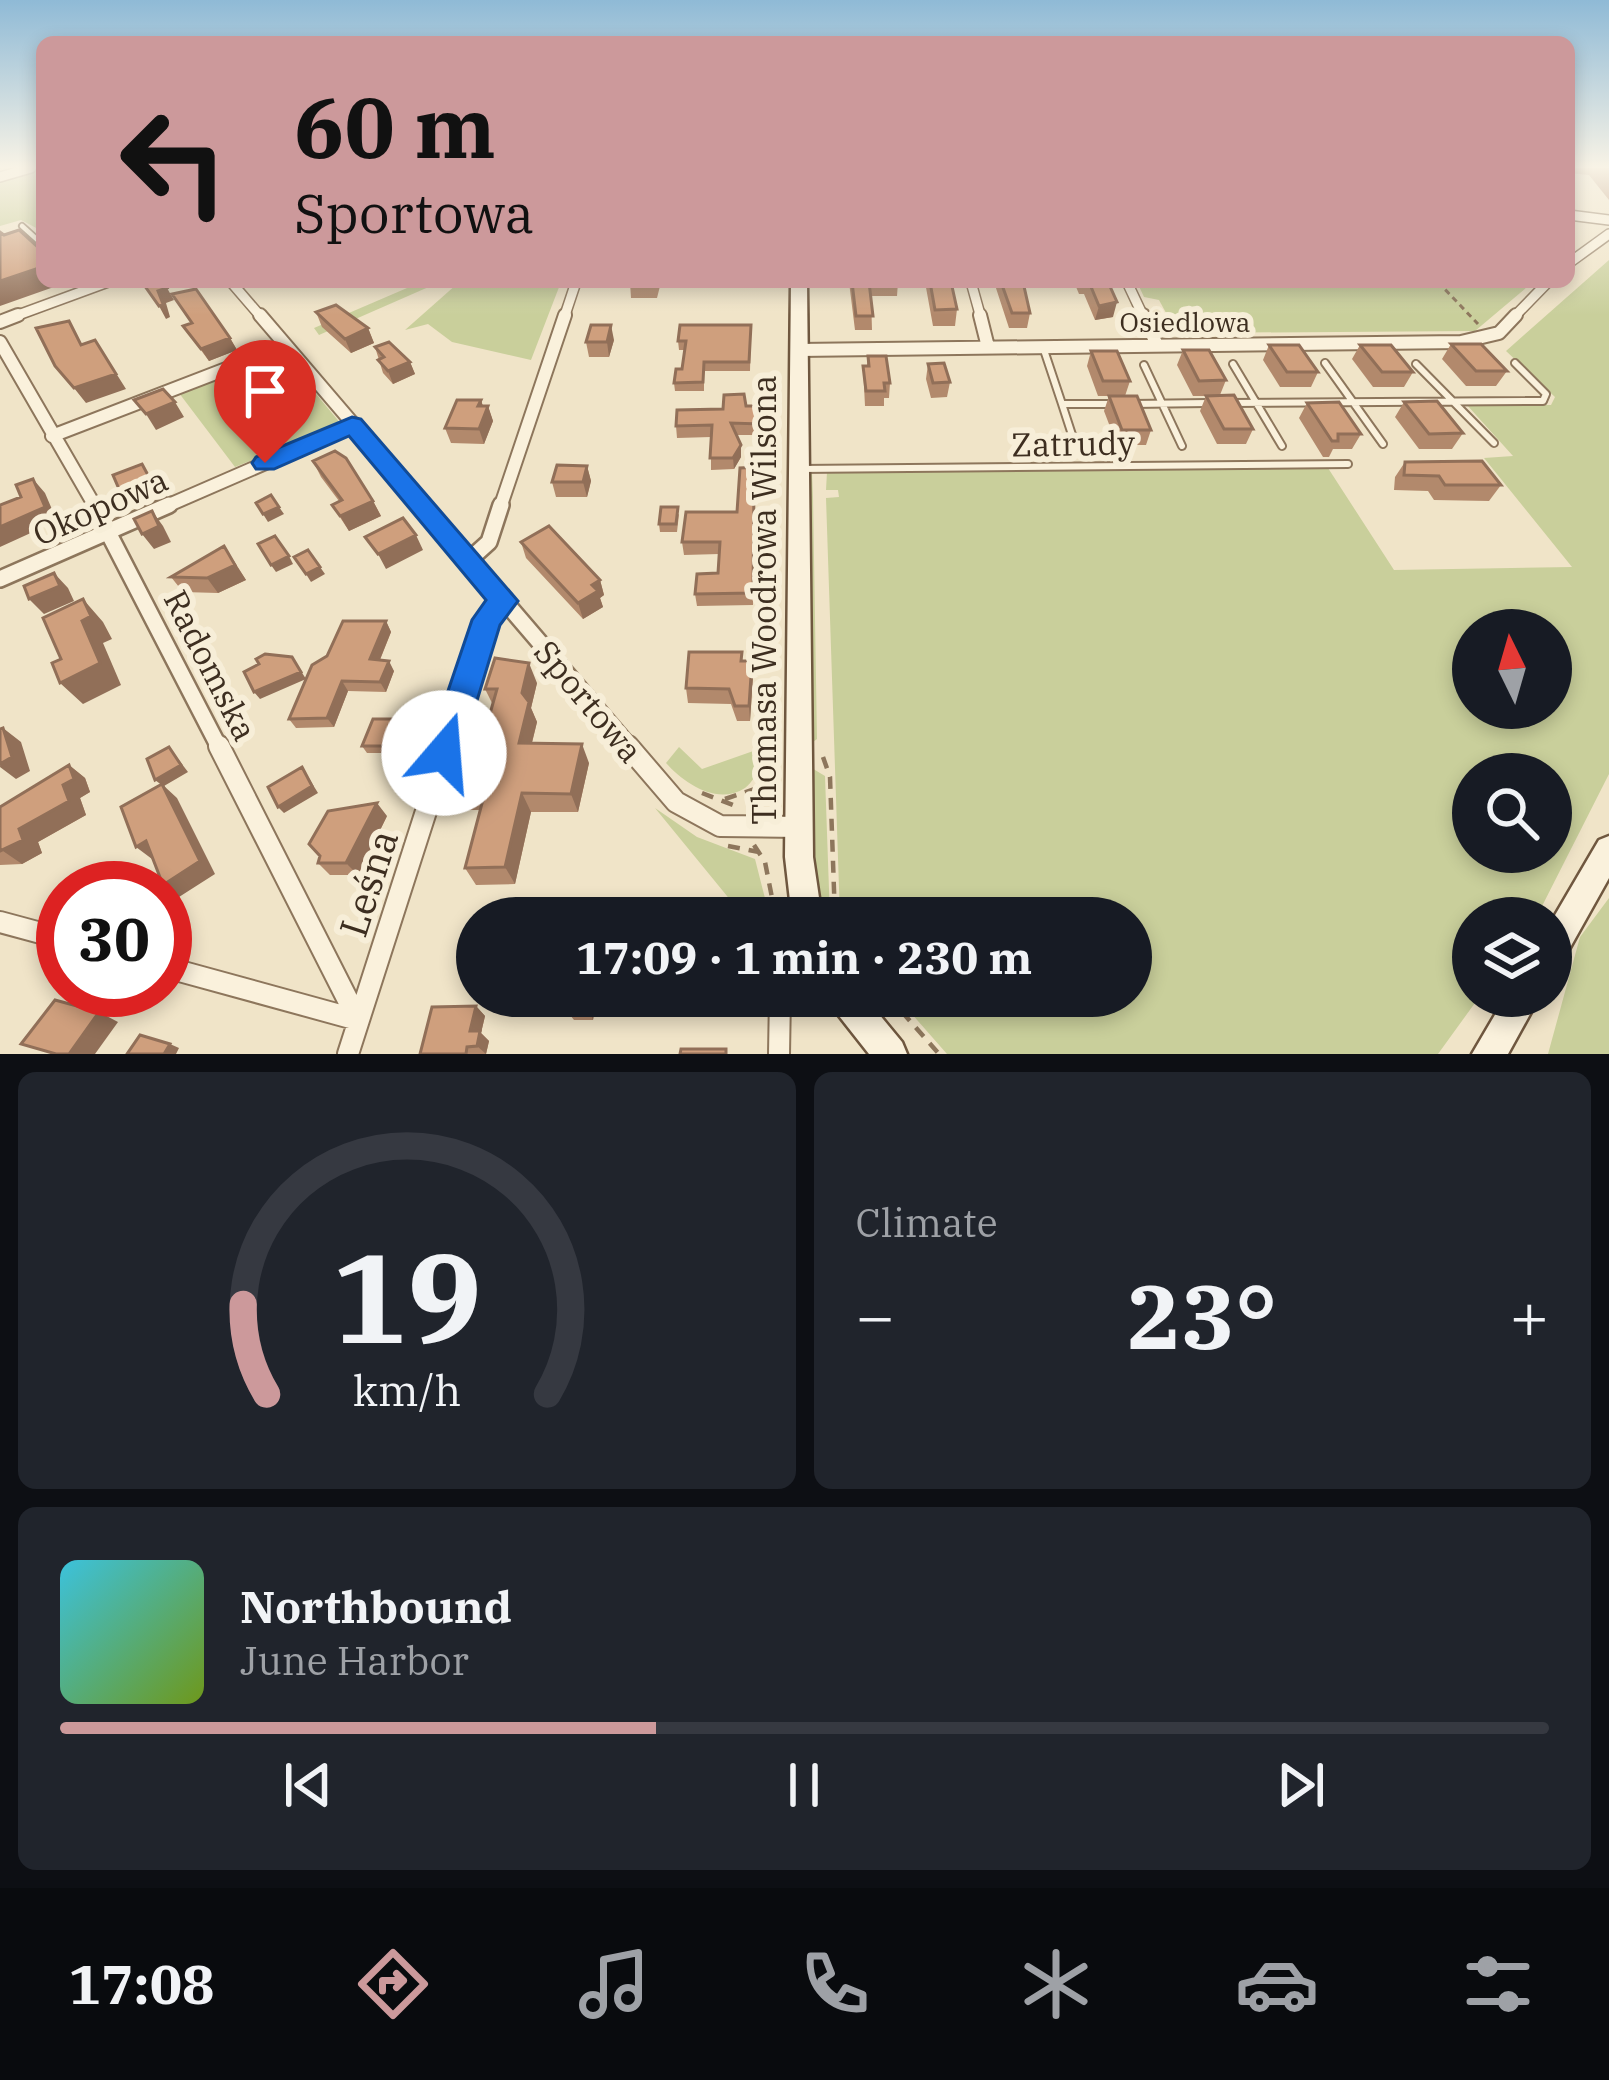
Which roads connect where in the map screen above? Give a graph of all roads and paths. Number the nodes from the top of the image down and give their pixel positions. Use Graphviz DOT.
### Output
graph roads {
  1 [pos="22,226"];
  2 [pos="1609,234"];
  3 [pos="36,239"];
  4 [pos="1575,258"];
  5 [pos="92,288"];
  6 [pos="236,288"];
  7 [pos="574,288"];
  8 [pos="799,288"];
  9 [pos="972,288"];
  10 [pos="1130,288"];
  11 [pos="1444,288"];
  12 [pos="1542,288"];
  13 [pos="0,322"];
  14 [pos="1481,328"];
  15 [pos="0,342"];
  16 [pos="1156,345"];
  17 [pos="286,346"];
  18 [pos="1043,346"];
  19 [pos="988,347"];
  20 [pos="799,350"];
  21 [pos="1325,363"];
  22 [pos="1515,363"];
  23 [pos="1233,364"];
  24 [pos="1416,364"];
  25 [pos="1144,365"];
  26 [pos="1450,401"];
  27 [pos="1353,402"];
  28 [pos="1257,403"];
  29 [pos="1062,404"];
  30 [pos="1162,404"];
  31 [pos="352,424"];
  32 [pos="52,436"];
  33 [pos="1494,443"];
  34 [pos="1383,444"];
  35 [pos="1182,446"];
  36 [pos="1282,446"];
  37 [pos="1076,447"];
  38 [pos="1348,464"];
  39 [pos="799,470"];
  40 [pos="109,531"];
  41 [pos="469,561"];
  42 [pos="0,579"];
  43 [pos="503,601"];
  44 [pos="823,757"];
  45 [pos="784,758"];
  46 [pos="756,789"];
  47 [pos="723,800"];
  48 [pos="755,815"];
  49 [pos="799,827"];
  50 [pos="753,840"];
  51 [pos="1609,850"];
  52 [pos="772,897"];
  53 [pos="805,897"];
  54 [pos="834,897"];
  55 [pos="1572,915"];
  56 [pos="0,922"];
  57 [pos="36,932"];
  58 [pos="192,974"];
  59 [pos="780,1017"];
  60 [pos="860,1017"];
  61 [pos="906,1017"];
  62 [pos="1512,1017"];
  63 [pos="358,1020"];
  64 [pos="348,1054"];
  65 [pos="779,1054"];
  66 [pos="890,1054"];
  67 [pos="939,1054"];
  68 [pos="1489,1054"];
  1 -- 3 [label="lane"];
  2 -- 4 [label="street"];
  5 -- 13 [label="street"];
  6 -- 17 [label="street, Sportowa"];
  7 -- 41 [label="street"];
  8 -- 20 [label="street, Thomasa Woodrowa Wilsona"];
  9 -- 19 [label="street"];
  10 -- 16 [label="street"];
  11 -- 14 [label="path"];
  12 -- 16 [label="street, Osiedlowa"];
  15 -- 32 [label="street, Radomska"];
  16 -- 18 [label="street, Osiedlowa"];
  17 -- 31 [label="street, Sportowa"];
  17 -- 32 [label="street"];
  18 -- 19 [label="street, Osiedlowa"];
  18 -- 29 [label="lane"];
  19 -- 20 [label="street, Osiedlowa"];
  20 -- 39 [label="street, Thomasa Woodrowa Wilsona"];
  21 -- 27 [label="lane"];
  22 -- 26 [label="lane"];
  23 -- 28 [label="lane"];
  24 -- 26 [label="lane"];
  25 -- 30 [label="lane"];
  26 -- 27 [label="lane"];
  26 -- 33 [label="lane"];
  27 -- 28 [label="lane"];
  27 -- 34 [label="lane"];
  28 -- 30 [label="lane"];
  28 -- 36 [label="lane"];
  29 -- 30 [label="lane"];
  29 -- 37 [label="lane"];
  30 -- 35 [label="lane"];
  31 -- 40 [label="street, Okopowa"];
  31 -- 41 [label="street, Sportowa"];
  32 -- 40 [label="street, Radomska"];
  38 -- 39 [label="lane, Zatrudy"];
  39 -- 49 [label="street, Thomasa Woodrowa Wilsona"];
  40 -- 42 [label="street, Okopowa"];
  40 -- 63 [label="street, Radomska"];
  41 -- 43 [label="street, Sportowa"];
  43 -- 49 [label="street, Sportowa"];
  43 -- 63 [label="street, Leśna"];
  44 -- 54 [label="path"];
  45 -- 46 [label="path"];
  46 -- 47 [label="path"];
  46 -- 48 [label="path"];
  49 -- 53 [label="street, Thomasa Woodrowa Wilsona"];
  50 -- 52 [label="path"];
  51 -- 55 [label="street"];
  56 -- 57 [label="street"];
  58 -- 63 [label="street"];
  59 -- 65 [label="street"];
  60 -- 66 [label="street"];
  61 -- 67 [label="path"];
  62 -- 68 [label="street"];
  63 -- 64 [label="street, Leśna"];
}
